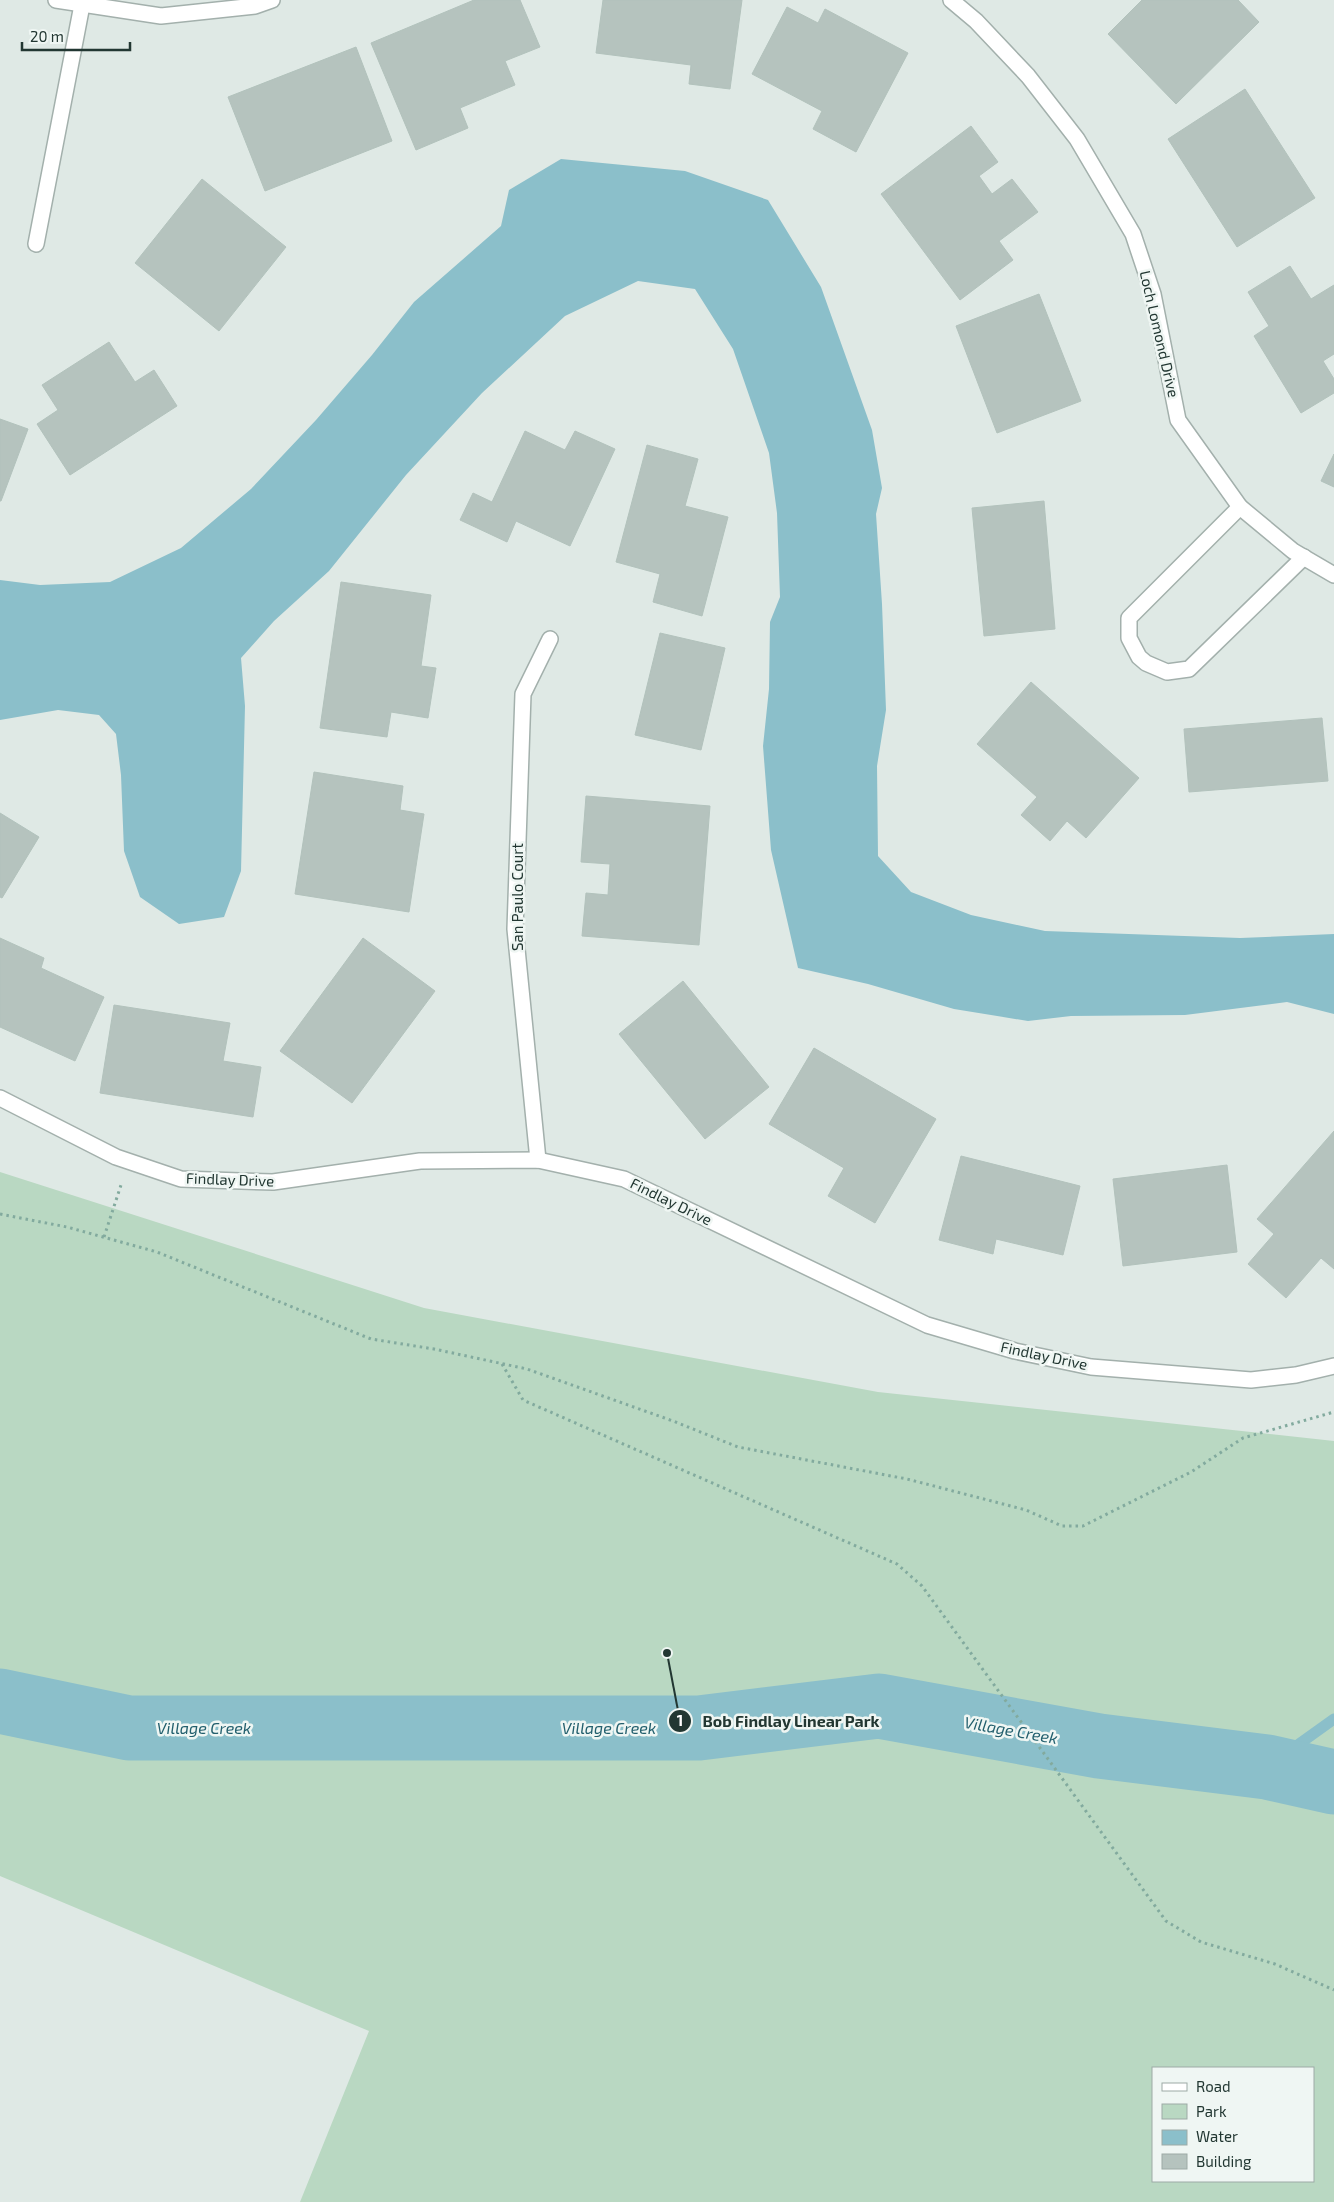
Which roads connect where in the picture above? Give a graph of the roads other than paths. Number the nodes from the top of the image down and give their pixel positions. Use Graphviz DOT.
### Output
graph roads {
  1 [pos="56,0"];
  2 [pos="272,0"];
  3 [pos="951,0"];
  4 [pos="82,5"];
  5 [pos="36,244"];
  6 [pos="1240,507"];
  7 [pos="1304,557"];
  8 [pos="1334,576"];
  9 [pos="550,639"];
  10 [pos="0,1098"];
  11 [pos="538,1160"];
  12 [pos="1334,1366"];
  1 -- 4 [label="street"];
  2 -- 4 [label="street"];
  3 -- 6 [label="street, Loch Lomond Drive"];
  4 -- 5 [label="street"];
  6 -- 7 [label="street, Loch Lomond Drive"];
  6 -- 7 [label="street"];
  7 -- 8 [label="street, Loch Lomond Drive"];
  9 -- 11 [label="street, San Paulo Court"];
  10 -- 11 [label="street, Findlay Drive"];
  11 -- 12 [label="street, Findlay Drive"];
}
